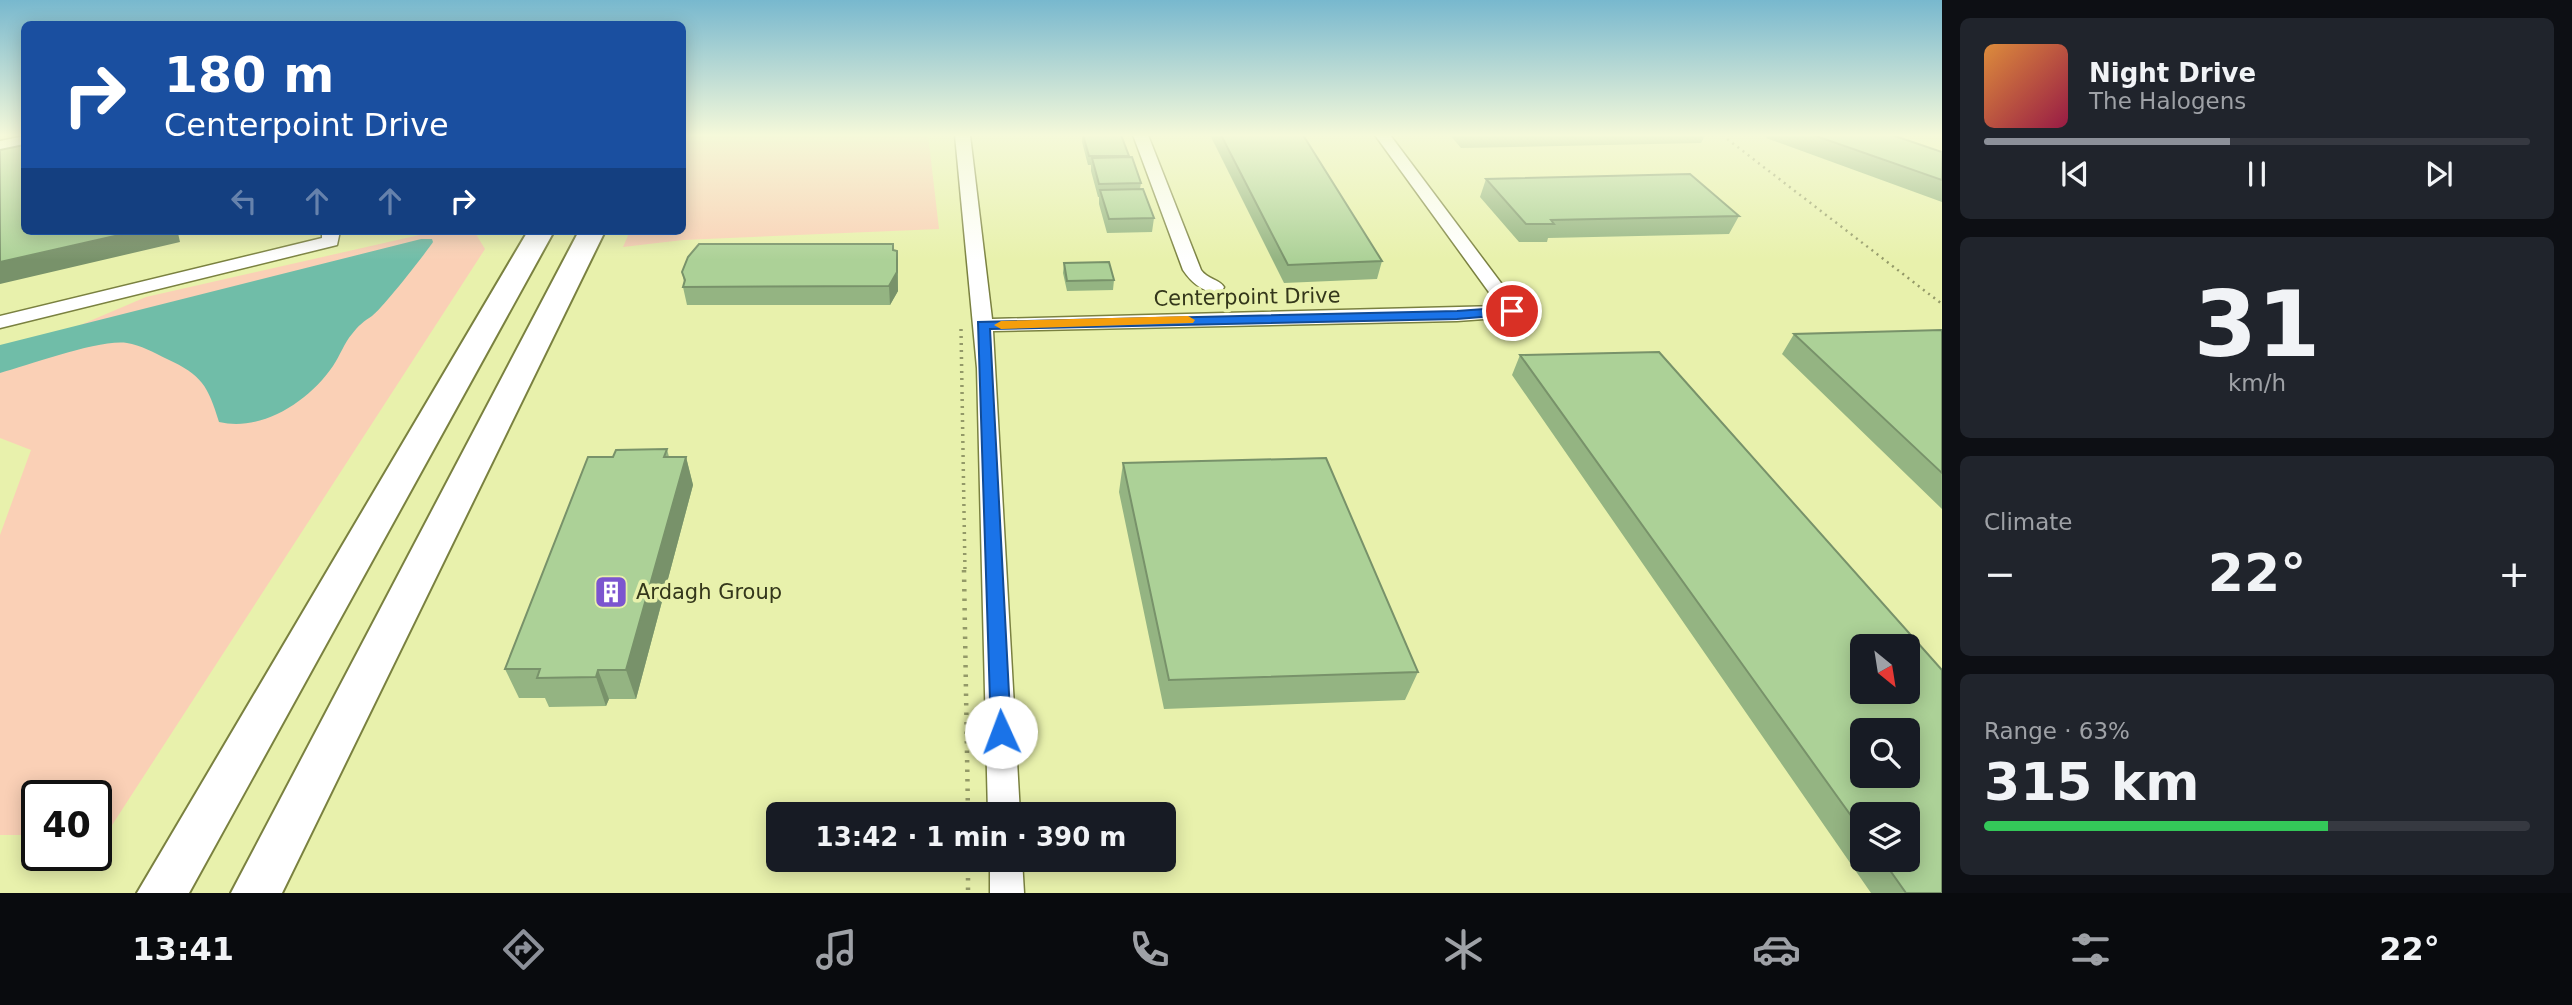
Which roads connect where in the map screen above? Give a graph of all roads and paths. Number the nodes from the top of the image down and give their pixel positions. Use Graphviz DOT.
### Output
graph roads {
  1 [pos="964,177"];
  2 [pos="1156,177"];
  3 [pos="1413,177"];
  4 [pos="1776,177"];
  5 [pos="331,235"];
  6 [pos="539,235"];
  7 [pos="590,235"];
  8 [pos="1215,287"];
  9 [pos="1942,304"];
  10 [pos="0,322"];
  11 [pos="972,325"];
  12 [pos="968,802"];
  13 [pos="1004,802"];
  14 [pos="968,872"];
  15 [pos="1006,872"];
  16 [pos="162,893"];
  17 [pos="257,893"];
  18 [pos="968,893"];
  19 [pos="1007,893"];
  1 -- 11 [label="street"];
  2 -- 8 [label="street"];
  3 -- 11 [label="street, Centerpoint Drive"];
  4 -- 9 [label="path"];
  5 -- 10 [label="street"];
  6 -- 16 [label="highway"];
  7 -- 17 [label="highway"];
  11 -- 12 [label="path"];
  11 -- 13 [label="street"];
  14 -- 18 [label="path"];
  15 -- 19 [label="street"];
}
